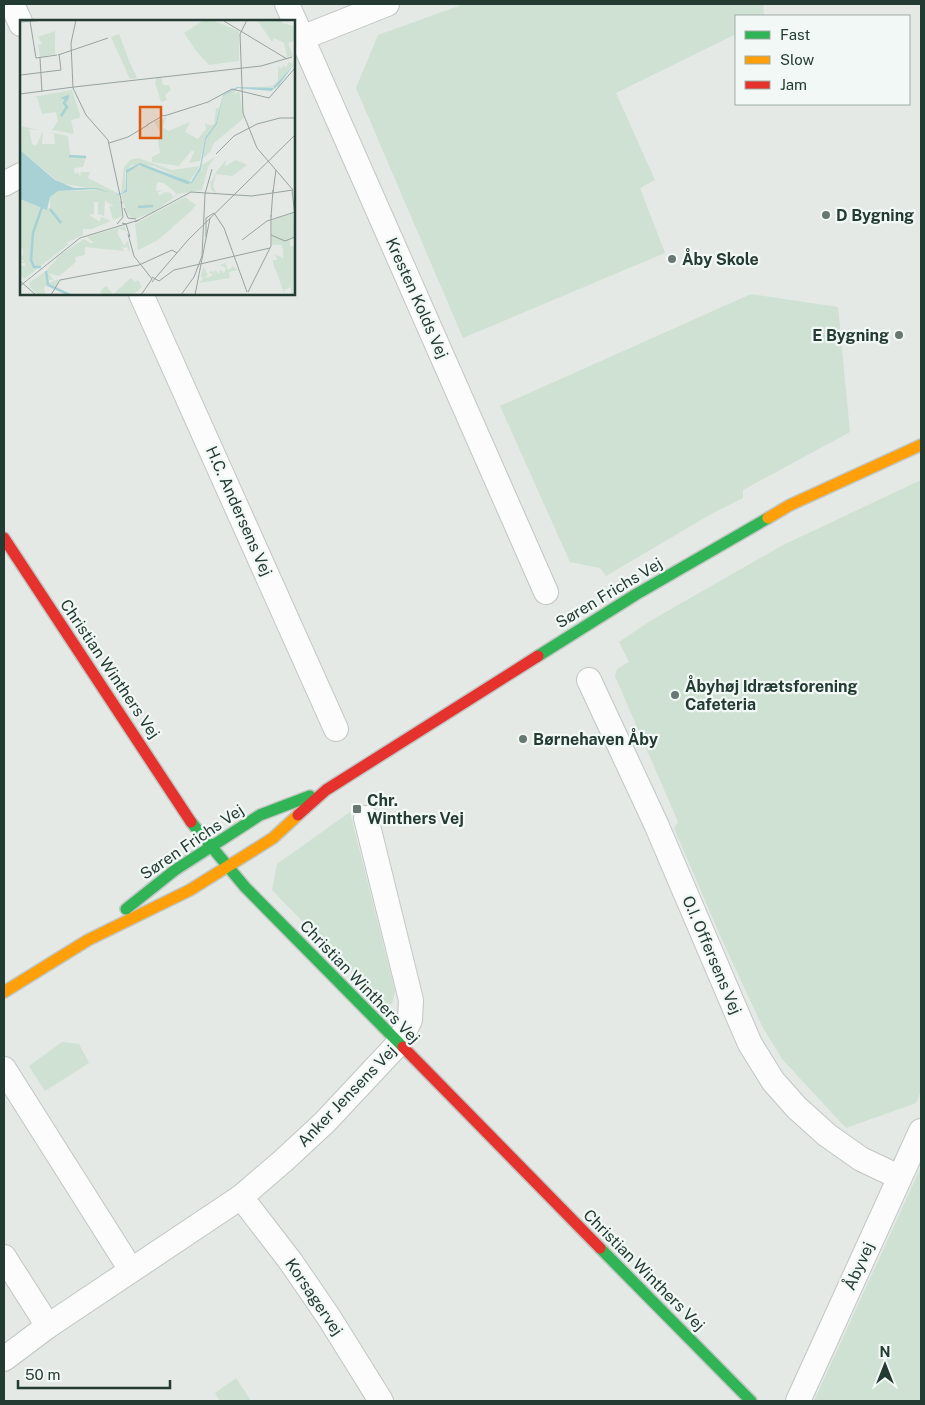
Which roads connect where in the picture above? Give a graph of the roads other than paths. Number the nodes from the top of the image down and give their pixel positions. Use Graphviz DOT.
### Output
graph roads {
  1 [pos="12,4"];
  2 [pos="287,4"];
  3 [pos="387,4"];
  4 [pos="292,20"];
  5 [pos="20,22"];
  6 [pos="298,38"];
  7 [pos="20,176"];
  8 [pos="4,184"];
  9 [pos="142,295"];
  10 [pos="921,445"];
  11 [pos="4,538"];
  12 [pos="546,592"];
  13 [pos="589,680"];
  14 [pos="336,729"];
  15 [pos="326,790"];
  16 [pos="366,818"];
  17 [pos="210,847"];
  18 [pos="227,867"];
  19 [pos="88,940"];
  20 [pos="4,992"];
  21 [pos="398,1044"];
  22 [pos="4,1069"];
  23 [pos="921,1131"];
  24 [pos="899,1177"];
  25 [pos="241,1197"];
  26 [pos="4,1257"];
  27 [pos="131,1270"];
  28 [pos="48,1326"];
  29 [pos="6,1355"];
  30 [pos="381,1401"];
  31 [pos="751,1401"];
  32 [pos="798,1401"];
  1 -- 5 [label="street"];
  2 -- 4 [label="street, Kresten Kolds Vej"];
  3 -- 6 [label="street"];
  6 -- 12 [label="street, Kresten Kolds Vej"];
  7 -- 8 [label="street"];
  9 -- 14 [label="street, H.C. Andersens Vej"];
  10 -- 15 [label="street, Søren Frichs Vej"];
  11 -- 17 [label="street, Christian Winthers Vej"];
  13 -- 24 [label="street, O.I. Offersens Vej"];
  15 -- 17 [label="street, Søren Frichs Vej"];
  15 -- 18 [label="street, Søren Frichs Vej"];
  16 -- 21 [label="street, Anker Jensens Vej"];
  17 -- 18 [label="street, Christian Winthers Vej"];
  17 -- 19 [label="street, Søren Frichs Vej"];
  18 -- 19 [label="street, Søren Frichs Vej"];
  18 -- 21 [label="street, Christian Winthers Vej"];
  19 -- 20 [label="street, Søren Frichs Vej"];
  21 -- 25 [label="street, Anker Jensens Vej"];
  21 -- 31 [label="street, Christian Winthers Vej"];
  22 -- 27 [label="street"];
  23 -- 24 [label="street, Åbyvej"];
  24 -- 32 [label="street, Åbyvej"];
  25 -- 27 [label="street, Anker Jensens Vej"];
  25 -- 30 [label="street, Korsagervej"];
  26 -- 28 [label="street"];
  27 -- 28 [label="street, Anker Jensens Vej"];
  28 -- 29 [label="street, Anker Jensens Vej"];
}
